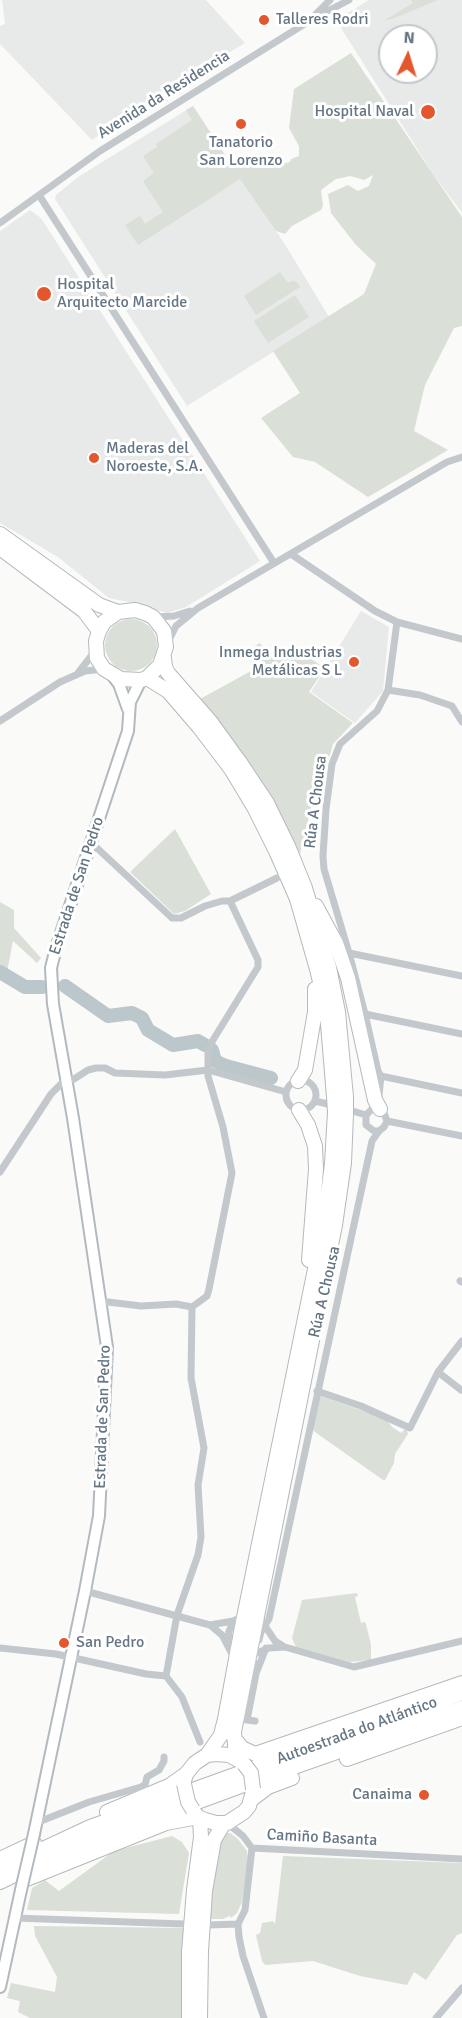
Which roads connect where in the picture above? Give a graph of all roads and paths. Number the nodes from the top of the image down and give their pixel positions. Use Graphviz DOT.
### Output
graph roads {
  1 [pos="330,0"];
  2 [pos="349,0"];
  3 [pos="311,20"];
  4 [pos="39,195"];
  5 [pos="0,223"];
  6 [pos="462,457"];
  7 [pos="0,534"];
  8 [pos="0,548"];
  9 [pos="291,554"];
  10 [pos="274,563"];
  11 [pos="198,608"];
  12 [pos="118,612"];
  13 [pos="153,617"];
  14 [pos="397,622"];
  15 [pos="99,631"];
  16 [pos="462,639"];
  17 [pos="96,649"];
  18 [pos="165,652"];
  19 [pos="108,672"];
  20 [pos="75,675"];
  21 [pos="144,679"];
  22 [pos="388,690"];
  23 [pos="128,710"];
  24 [pos="0,722"];
  25 [pos="462,722"];
  26 [pos="89,846"];
  27 [pos="277,878"];
  28 [pos="304,888"];
  29 [pos="230,901"];
  30 [pos="305,925"];
  31 [pos="349,953"];
  32 [pos="462,976"];
  33 [pos="365,1014"];
  34 [pos="462,1034"];
  35 [pos="208,1070"];
  36 [pos="379,1073"];
  37 [pos="67,1081"];
  38 [pos="298,1081"];
  39 [pos="286,1092"];
  40 [pos="462,1093"];
  41 [pos="340,1097"];
  42 [pos="315,1101"];
  43 [pos="299,1110"];
  44 [pos="382,1111"];
  45 [pos="340,1113"];
  46 [pos="366,1115"];
  47 [pos="379,1131"];
  48 [pos="462,1136"];
  49 [pos="0,1172"];
  50 [pos="101,1303"];
  51 [pos="192,1307"];
  52 [pos="303,1328"];
  53 [pos="462,1341"];
  54 [pos="438,1372"];
  55 [pos="461,1390"];
  56 [pos="317,1391"];
  57 [pos="85,1591"];
  58 [pos="177,1615"];
  59 [pos="254,1622"];
  60 [pos="210,1625"];
  61 [pos="462,1641"];
  62 [pos="228,1644"];
  63 [pos="285,1647"];
  64 [pos="0,1648"];
  65 [pos="265,1649"];
  66 [pos="71,1657"];
  67 [pos="250,1664"];
  68 [pos="166,1676"];
  69 [pos="462,1683"];
  70 [pos="462,1693"];
  71 [pos="462,1708"];
  72 [pos="462,1718"];
  73 [pos="255,1721"];
  74 [pos="234,1738"];
  75 [pos="200,1742"];
  76 [pos="255,1754"];
  77 [pos="207,1755"];
  78 [pos="164,1757"];
  79 [pos="247,1774"];
  80 [pos="185,1779"];
  81 [pos="197,1815"];
  82 [pos="174,1821"];
  83 [pos="230,1821"];
  84 [pos="35,1828"];
  85 [pos="243,1836"];
  86 [pos="200,1845"];
  87 [pos="252,1848"];
  88 [pos="0,1859"];
  89 [pos="462,1859"];
  90 [pos="0,1869"];
  91 [pos="0,1882"];
  92 [pos="0,1890"];
  93 [pos="15,1918"];
  94 [pos="238,1923"];
  95 [pos="184,1924"];
  96 [pos="208,1925"];
  97 [pos="0,1987"];
  98 [pos="462,1988"];
  99 [pos="189,2018"];
  100 [pos="200,2018"];
  101 [pos="264,2018"];
  102 [pos="436,2018"];
  1 -- 3 [label="street"];
  2 -- 3 [label="street, Avenida da Residencia"];
  3 -- 4 [label="street, Avenida da Residencia"];
  4 -- 5 [label="street, Avenida da Residencia"];
  4 -- 10 [label="street"];
  6 -- 9 [label="street"];
  7 -- 12 [label="highway"];
  8 -- 15 [label="highway"];
  9 -- 10 [label="street"];
  9 -- 14 [label="street"];
  10 -- 11 [label="street"];
  11 -- 13 [label="street"];
  11 -- 18 [label="street"];
  12 -- 13 [label="highway"];
  12 -- 15 [label="highway"];
  13 -- 18 [label="highway"];
  14 -- 16 [label="street"];
  14 -- 22 [label="street, Rúa A Chousa"];
  15 -- 17 [label="highway"];
  17 -- 19 [label="highway"];
  17 -- 20 [label="street"];
  18 -- 21 [label="highway"];
  18 -- 28 [label="highway"];
  19 -- 20 [label="street"];
  19 -- 21 [label="highway"];
  19 -- 23 [label="street"];
  20 -- 24 [label="street"];
  21 -- 23 [label="street"];
  21 -- 30 [label="highway"];
  22 -- 25 [label="street"];
  22 -- 31 [label="street, Rúa A Chousa"];
  23 -- 26 [label="street, Estrada de San Pedro"];
  26 -- 29 [label="street"];
  26 -- 37 [label="street, Estrada de San Pedro"];
  27 -- 29 [label="street"];
  28 -- 41 [label="highway"];
  28 -- 44 [label="highway"];
  29 -- 35 [label="street"];
  30 -- 38 [label="highway"];
  30 -- 41 [label="highway"];
  31 -- 32 [label="street"];
  31 -- 33 [label="street, Rúa A Chousa"];
  33 -- 34 [label="street"];
  33 -- 36 [label="street, Rúa A Chousa"];
  35 -- 37 [label="street"];
  35 -- 39 [label="street"];
  35 -- 51 [label="street"];
  36 -- 40 [label="street"];
  36 -- 44 [label="street, Rúa A Chousa"];
  37 -- 49 [label="street"];
  37 -- 50 [label="street, Estrada de San Pedro"];
  38 -- 39 [label="street"];
  38 -- 42 [label="street"];
  39 -- 43 [label="street"];
  41 -- 45 [label="highway, bridge"];
  42 -- 43 [label="street"];
  42 -- 46 [label="street"];
  43 -- 52 [label="highway"];
  44 -- 46 [label="street"];
  44 -- 47 [label="street"];
  44 -- 48 [label="street"];
  45 -- 52 [label="highway"];
  45 -- 59 [label="highway"];
  46 -- 47 [label="street"];
  47 -- 56 [label="street, Rúa A Chousa"];
  50 -- 51 [label="street"];
  50 -- 57 [label="street, Estrada de San Pedro"];
  51 -- 58 [label="street"];
  52 -- 59 [label="highway"];
  53 -- 54 [label="street"];
  54 -- 55 [label="street"];
  54 -- 56 [label="street"];
  56 -- 59 [label="street, Rúa A Chousa"];
  57 -- 58 [label="street"];
  57 -- 66 [label="street, Estrada de San Pedro"];
  58 -- 60 [label="street"];
  58 -- 68 [label="street"];
  59 -- 60 [label="street"];
  59 -- 62 [label="street"];
  59 -- 63 [label="street"];
  59 -- 65 [label="street"];
  59 -- 67 [label="highway"];
  60 -- 62 [label="street"];
  61 -- 63 [label="street"];
  62 -- 67 [label="street"];
  63 -- 65 [label="street"];
  64 -- 66 [label="street"];
  65 -- 67 [label="street"];
  65 -- 67 [label="street"];
  66 -- 68 [label="street"];
  66 -- 84 [label="street, Estrada de San Pedro"];
  67 -- 73 [label="street"];
  67 -- 74 [label="highway"];
  67 -- 77 [label="highway"];
  68 -- 75 [label="street"];
  69 -- 76 [label="highway"];
  70 -- 79 [label="highway, Autoestrada do Atlántico"];
  71 -- 79 [label="highway, Autoestrada do Atlántico"];
  72 -- 79 [label="highway"];
  74 -- 76 [label="highway"];
  74 -- 79 [label="highway"];
  76 -- 79 [label="highway"];
  77 -- 79 [label="highway"];
  77 -- 80 [label="highway"];
  78 -- 84 [label="street"];
  79 -- 83 [label="highway"];
  79 -- 90 [label="highway"];
  79 -- 91 [label="highway"];
  80 -- 81 [label="highway, bridge"];
  80 -- 88 [label="highway"];
  81 -- 82 [label="highway"];
  81 -- 83 [label="highway"];
  81 -- 86 [label="highway"];
  82 -- 86 [label="highway"];
  82 -- 92 [label="highway"];
  83 -- 85 [label="street"];
  83 -- 85 [label="street"];
  83 -- 100 [label="highway"];
  84 -- 93 [label="street, Estrada de San Pedro, bridge"];
  85 -- 87 [label="street"];
  86 -- 99 [label="highway"];
  87 -- 89 [label="street, Camiño Basanta"];
  87 -- 94 [label="street, Camiño Basanta"];
  93 -- 95 [label="street"];
  93 -- 97 [label="street, Estrada de San Pedro"];
  94 -- 96 [label="street"];
  94 -- 101 [label="street"];
  98 -- 102 [label="street"];
}
